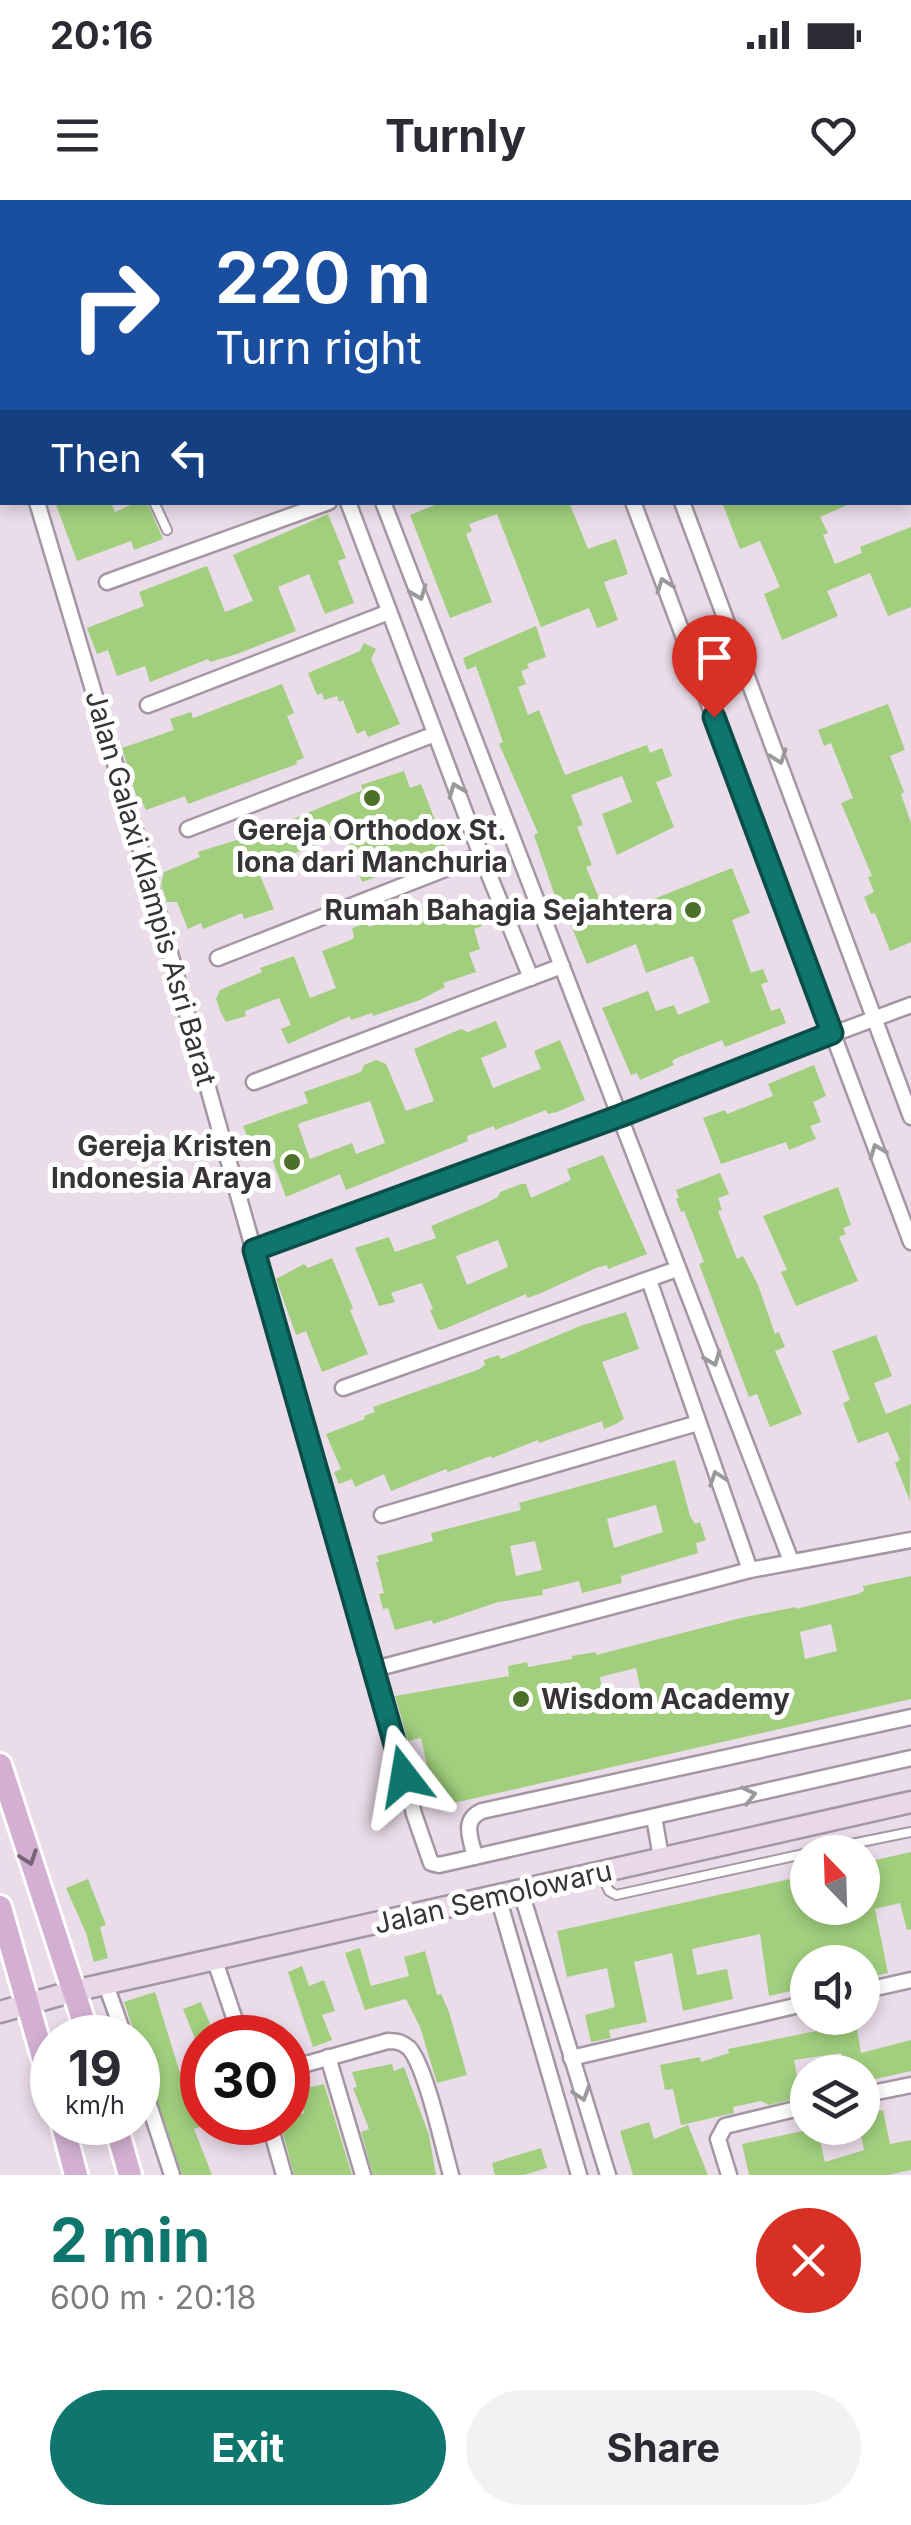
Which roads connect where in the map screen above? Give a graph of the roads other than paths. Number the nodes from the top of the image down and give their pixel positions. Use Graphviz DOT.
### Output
graph roads {
  1 [pos="38,505"];
  2 [pos="155,505"];
  3 [pos="321,505"];
  4 [pos="349,505"];
  5 [pos="384,505"];
  6 [pos="634,505"];
  7 [pos="683,505"];
  8 [pos="166,530"];
  9 [pos="107,582"];
  10 [pos="389,612"];
  11 [pos="732,631"];
  12 [pos="687,647"];
  13 [pos="148,706"];
  14 [pos="435,734"];
  15 [pos="188,829"];
  16 [pos="480,855"];
  17 [pos="218,958"];
  18 [pos="562,966"];
  19 [pos="531,978"];
  20 [pos="911,1005"];
  21 [pos="874,1018"];
  22 [pos="832,1033"];
  23 [pos="254,1082"];
  24 [pos="620,1116"];
  25 [pos="911,1118"];
  26 [pos="911,1242"];
  27 [pos="254,1250"];
  28 [pos="677,1268"];
  29 [pos="648,1280"];
  30 [pos="343,1388"];
  31 [pos="698,1424"];
  32 [pos="382,1515"];
  33 [pos="911,1540"];
  34 [pos="791,1561"];
  35 [pos="750,1570"];
  36 [pos="375,1669"];
  37 [pos="911,1717"];
  38 [pos="911,1758"];
  39 [pos="0,1765"];
  40 [pos="911,1802"];
  41 [pos="790,1830"];
  42 [pos="911,1832"];
  43 [pos="791,1835"];
  44 [pos="658,1836"];
  45 [pos="880,1838"];
  46 [pos="475,1857"];
  47 [pos="790,1857"];
  48 [pos="601,1873"];
  49 [pos="521,1892"];
  50 [pos="498,1897"];
  51 [pos="0,1908"];
  52 [pos="215,1961"];
  53 [pos="911,1980"];
  54 [pos="106,1984"];
  55 [pos="880,1986"];
  56 [pos="74,1991"];
  57 [pos="30,2003"];
  58 [pos="790,2007"];
  59 [pos="0,2012"];
  60 [pos="557,2012"];
  61 [pos="33,2015"];
  62 [pos="82,2015"];
  63 [pos="117,2015"];
  64 [pos="233,2015"];
  65 [pos="534,2020"];
  66 [pos="328,2057"];
  67 [pos="571,2058"];
  68 [pos="310,2062"];
  69 [pos="911,2085"];
  70 [pos="880,2091"];
  71 [pos="790,2110"];
  72 [pos="160,2139"];
  73 [pos="68,2145"];
  74 [pos="122,2145"];
  75 [pos="275,2145"];
  76 [pos="76,2175"];
  77 [pos="130,2175"];
  78 [pos="172,2175"];
  79 [pos="284,2175"];
  80 [pos="363,2175"];
  81 [pos="451,2175"];
  82 [pos="579,2175"];
  83 [pos="608,2175"];
  84 [pos="729,2175"];
  1 -- 27 [label="street, Jalan Galaxi Klampis Asri Barat"];
  2 -- 8 [label="lane"];
  3 -- 9 [label="street"];
  4 -- 10 [label="street"];
  5 -- 18 [label="street, one-way"];
  12 -- 6 [label="street, one-way"];
  7 -- 11 [label="street"];
  10 -- 13 [label="street"];
  10 -- 14 [label="street"];
  11 -- 12 [label="street"];
  11 -- 21 [label="street, one-way"];
  12 -- 22 [label="street"];
  14 -- 15 [label="street"];
  16 -- 14 [label="street, one-way"];
  16 -- 17 [label="street"];
  16 -- 19 [label="street"];
  18 -- 19 [label="street"];
  18 -- 24 [label="street"];
  19 -- 23 [label="street"];
  20 -- 21 [label="street"];
  21 -- 22 [label="street"];
  21 -- 25 [label="street"];
  22 -- 24 [label="street"];
  26 -- 22 [label="street, one-way"];
  24 -- 27 [label="street"];
  24 -- 28 [label="street"];
  27 -- 36 [label="street, Jalan Galaxi Klampis Asri Barat"];
  28 -- 29 [label="street"];
  28 -- 34 [label="street, one-way"];
  29 -- 30 [label="street"];
  29 -- 31 [label="street"];
  31 -- 32 [label="street"];
  35 -- 31 [label="street, one-way"];
  33 -- 34 [label="street"];
  34 -- 35 [label="street"];
  35 -- 36 [label="street"];
  36 -- 46 [label="street, Jalan Galaxi Klampis Asri Barat"];
  37 -- 46 [label="street"];
  44 -- 38 [label="street, one-way"];
  39 -- 56 [label="main road, one-way"];
  40 -- 41 [label="main road, Jalan Semolowaru"];
  41 -- 43 [label="lane"];
  41 -- 44 [label="main road, Jalan Semolowaru"];
  42 -- 45 [label="lane"];
  44 -- 46 [label="street"];
  44 -- 48 [label="main road, Jalan Semolowaru"];
  47 -- 48 [label="lane"];
  48 -- 49 [label="main road, Jalan Semolowaru"];
  49 -- 50 [label="main road, Jalan Semolowaru"];
  49 -- 60 [label="street"];
  50 -- 52 [label="main road, Jalan Semolowaru"];
  50 -- 65 [label="street"];
  51 -- 57 [label="main road"];
  52 -- 54 [label="main road, Jalan Semolowaru"];
  52 -- 64 [label="street"];
  53 -- 55 [label="street"];
  54 -- 56 [label="main road, Jalan Semolowaru"];
  54 -- 63 [label="street"];
  56 -- 57 [label="main road, Jalan Semolowaru"];
  56 -- 62 [label="main road"];
  57 -- 59 [label="main road, Jalan Semolowaru"];
  57 -- 61 [label="main road"];
  58 -- 67 [label="street"];
  60 -- 65 [label="street"];
  60 -- 67 [label="street"];
  65 -- 82 [label="street"];
  66 -- 68 [label="street"];
  66 -- 80 [label="street"];
  66 -- 81 [label="street"];
  67 -- 83 [label="street, one-way"];
  69 -- 70 [label="street"];
  71 -- 84 [label="street"];
  72 -- 78 [label="street"];
  73 -- 76 [label="main road"];
  74 -- 77 [label="main road"];
  75 -- 79 [label="street"];
}
